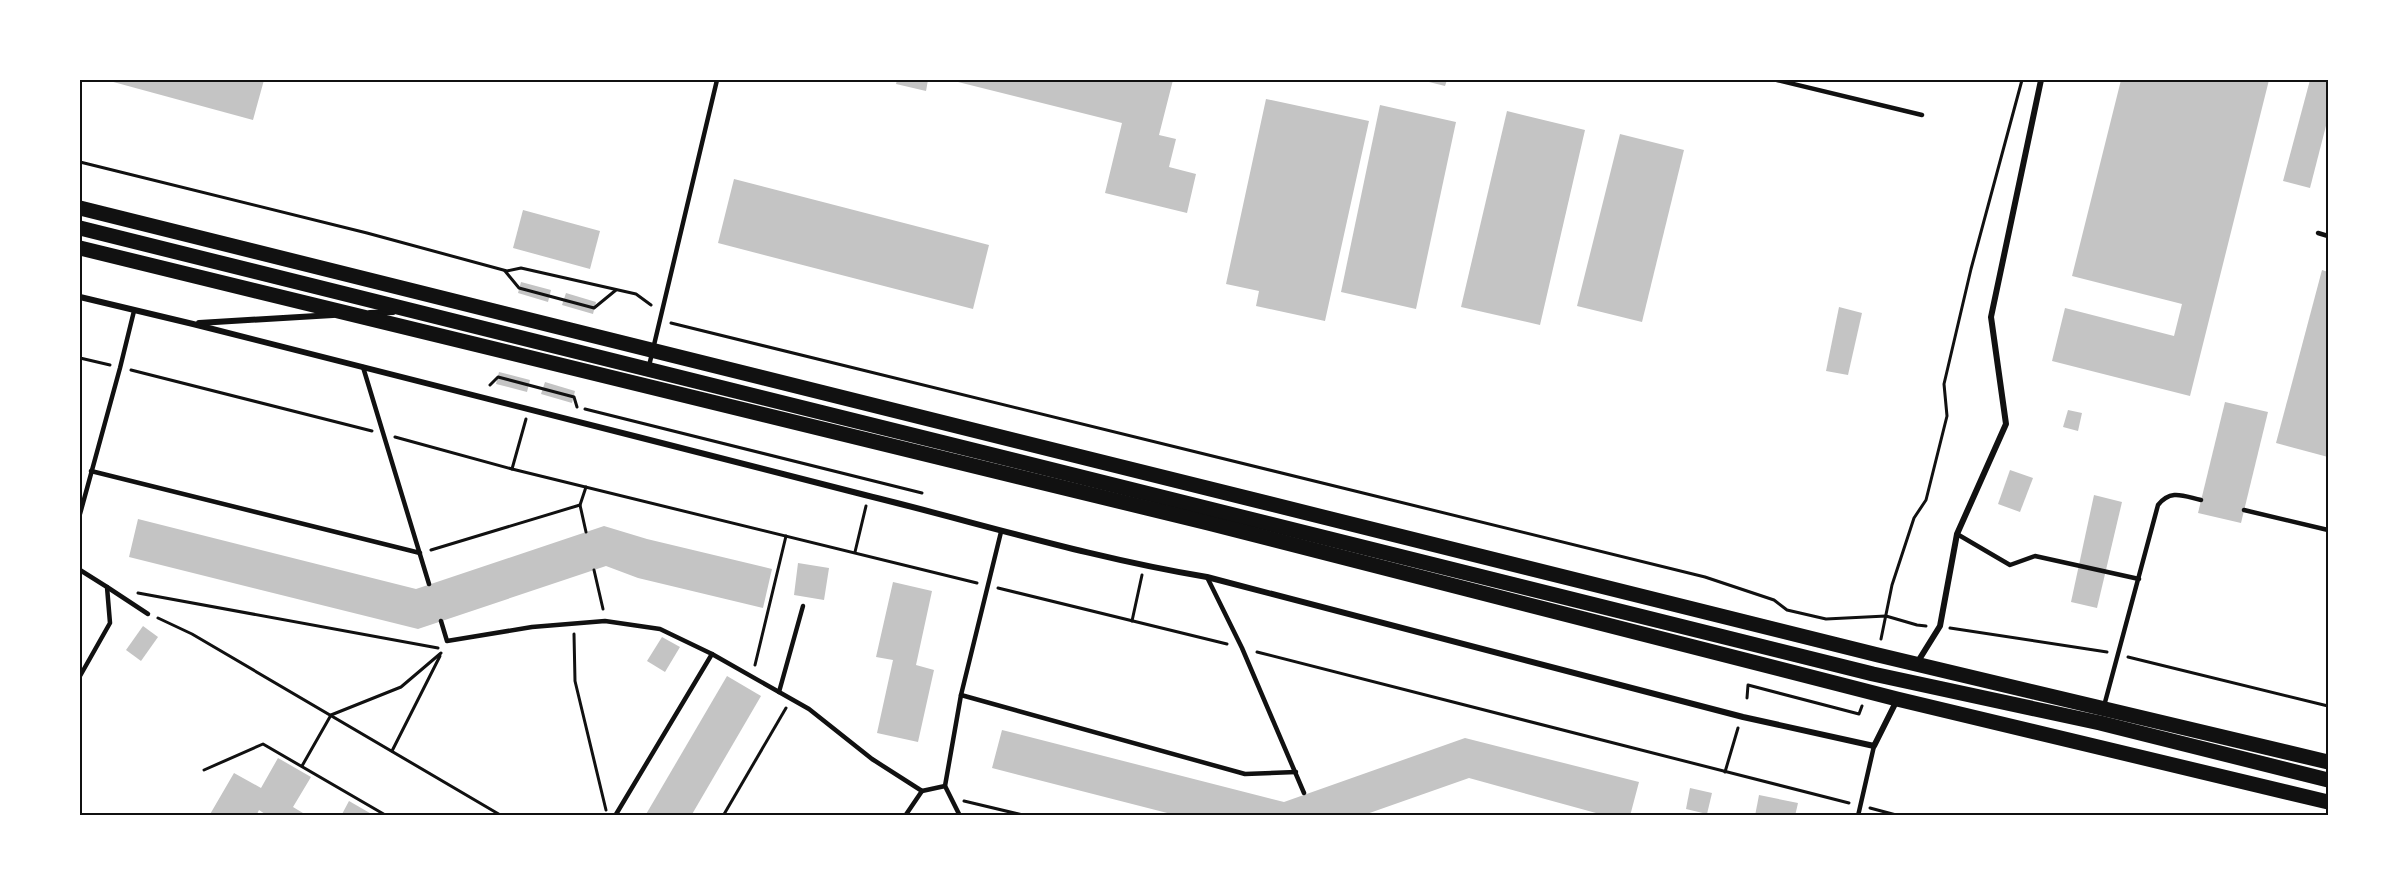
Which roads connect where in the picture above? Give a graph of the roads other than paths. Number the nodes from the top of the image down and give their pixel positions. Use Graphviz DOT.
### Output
graph roads {
  1 [pos="717,80"];
  2 [pos="1777,80"];
  3 [pos="2042,80"];
  4 [pos="1922,115"];
  5 [pos="80,208"];
  6 [pos="80,228"];
  7 [pos="2318,234"];
  8 [pos="2328,236"];
  9 [pos="80,248"];
  10 [pos="80,297"];
  11 [pos="416,310"];
  12 [pos="134,311"];
  13 [pos="350,314"];
  14 [pos="193,324"];
  15 [pos="653,350"];
  16 [pos="363,367"];
  17 [pos="649,369"];
  18 [pos="91,471"];
  19 [pos="2201,500"];
  20 [pos="2244,510"];
  21 [pos="80,514"];
  22 [pos="2328,531"];
  23 [pos="1001,532"];
  24 [pos="1957,534"];
  25 [pos="420,553"];
  26 [pos="80,570"];
  27 [pos="1207,577"];
  28 [pos="2139,579"];
  29 [pos="429,584"];
  30 [pos="107,587"];
  31 [pos="803,606"];
  32 [pos="148,614"];
  33 [pos="441,621"];
  34 [pos="712,654"];
  35 [pos="1917,664"];
  36 [pos="80,676"];
  37 [pos="1906,681"];
  38 [pos="779,692"];
  39 [pos="961,695"];
  40 [pos="1897,699"];
  41 [pos="2104,707"];
  42 [pos="2100,723"];
  43 [pos="1874,746"];
  44 [pos="2328,762"];
  45 [pos="1296,772"];
  46 [pos="2328,780"];
  47 [pos="945,786"];
  48 [pos="922,791"];
  49 [pos="1304,793"];
  50 [pos="2328,802"];
  51 [pos="615,816"];
  52 [pos="905,816"];
  53 [pos="960,816"];
  54 [pos="1857,816"];
  1 -- 15 [label="lane"];
  2 -- 4 [label="lane"];
  3 -- 24 [label="street"];
  5 -- 15 [label="main road"];
  6 -- 11 [label="main road"];
  7 -- 8 [label="lane"];
  9 -- 13 [label="main road"];
  10 -- 12 [label="street"];
  11 -- 13 [label="street"];
  11 -- 17 [label="main road"];
  12 -- 14 [label="street"];
  12 -- 18 [label="lane"];
  13 -- 14 [label="street"];
  13 -- 40 [label="main road"];
  14 -- 16 [label="street"];
  15 -- 17 [label="lane"];
  15 -- 35 [label="main road"];
  16 -- 23 [label="street"];
  16 -- 25 [label="lane"];
  17 -- 37 [label="main road"];
  18 -- 21 [label="lane"];
  18 -- 25 [label="lane"];
  19 -- 28 [label="lane"];
  20 -- 22 [label="lane"];
  23 -- 27 [label="street"];
  23 -- 39 [label="lane"];
  24 -- 28 [label="lane"];
  24 -- 35 [label="street"];
  25 -- 29 [label="lane"];
  26 -- 30 [label="lane"];
  27 -- 43 [label="street"];
  27 -- 45 [label="lane"];
  28 -- 41 [label="lane"];
  30 -- 32 [label="lane"];
  30 -- 36 [label="lane"];
  31 -- 38 [label="lane"];
  33 -- 34 [label="lane"];
  34 -- 38 [label="lane"];
  34 -- 51 [label="lane"];
  35 -- 37 [label="main road"];
  35 -- 41 [label="main road"];
  37 -- 40 [label="main road"];
  37 -- 42 [label="main road"];
  38 -- 48 [label="lane"];
  39 -- 45 [label="lane"];
  39 -- 47 [label="lane"];
  40 -- 43 [label="street"];
  40 -- 50 [label="main road"];
  41 -- 42 [label="lane"];
  41 -- 44 [label="main road"];
  42 -- 46 [label="main road"];
  43 -- 54 [label="lane"];
  45 -- 49 [label="lane"];
  47 -- 48 [label="lane"];
  47 -- 53 [label="lane"];
  48 -- 52 [label="lane"];
}
